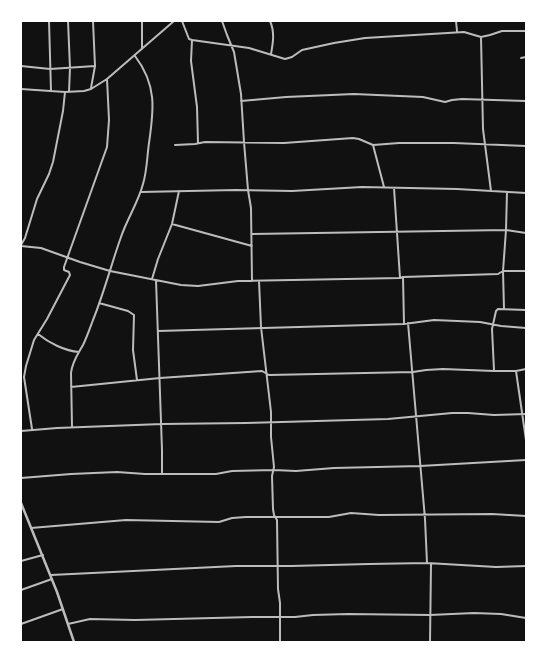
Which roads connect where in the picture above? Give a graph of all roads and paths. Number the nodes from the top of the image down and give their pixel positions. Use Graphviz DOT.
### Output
graph roads {
  1 [pos="49,21"];
  2 [pos="68,21"];
  3 [pos="93,21"];
  4 [pos="142,21"];
  5 [pos="174,21"];
  6 [pos="182,21"];
  7 [pos="222,21"];
  8 [pos="270,21"];
  9 [pos="456,21"];
  10 [pos="457,32"];
  11 [pos="526,32"];
  12 [pos="481,37"];
  13 [pos="192,40"];
  14 [pos="231,46"];
  15 [pos="142,49"];
  16 [pos="271,54"];
  17 [pos="135,56"];
  18 [pos="526,56"];
  19 [pos="520,58"];
  20 [pos="21,66"];
  21 [pos="95,66"];
  22 [pos="70,68"];
  23 [pos="50,69"];
  24 [pos="107,79"];
  25 [pos="91,89"];
  26 [pos="21,90"];
  27 [pos="51,91"];
  28 [pos="65,92"];
  29 [pos="69,92"];
  30 [pos="482,99"];
  31 [pos="241,101"];
  32 [pos="526,101"];
  33 [pos="244,142"];
  34 [pos="198,143"];
  35 [pos="176,145"];
  36 [pos="373,145"];
  37 [pos="485,145"];
  38 [pos="526,146"];
  39 [pos="384,187"];
  40 [pos="394,188"];
  41 [pos="248,190"];
  42 [pos="178,191"];
  43 [pos="491,191"];
  44 [pos="141,192"];
  45 [pos="507,192"];
  46 [pos="526,193"];
  47 [pos="172,224"];
  48 [pos="506,230"];
  49 [pos="397,232"];
  50 [pos="526,233"];
  51 [pos="252,234"];
  52 [pos="21,245"];
  53 [pos="252,246"];
  54 [pos="67,258"];
  55 [pos="110,271"];
  56 [pos="503,271"];
  57 [pos="526,271"];
  58 [pos="402,278"];
  59 [pos="152,279"];
  60 [pos="156,280"];
  61 [pos="252,281"];
  62 [pos="259,281"];
  63 [pos="100,303"];
  64 [pos="504,309"];
  65 [pos="526,310"];
  66 [pos="408,323"];
  67 [pos="404,324"];
  68 [pos="493,324"];
  69 [pos="262,327"];
  70 [pos="526,328"];
  71 [pos="158,331"];
  72 [pos="38,334"];
  73 [pos="78,352"];
  74 [pos="526,369"];
  75 [pos="494,371"];
  76 [pos="516,371"];
  77 [pos="413,372"];
  78 [pos="267,374"];
  79 [pos="160,378"];
  80 [pos="137,380"];
  81 [pos="71,387"];
  82 [pos="522,414"];
  83 [pos="526,414"];
  84 [pos="416,416"];
  85 [pos="271,422"];
  86 [pos="162,424"];
  87 [pos="72,427"];
  88 [pos="32,429"];
  89 [pos="21,431"];
  90 [pos="526,440"];
  91 [pos="526,460"];
  92 [pos="420,466"];
  93 [pos="274,470"];
  94 [pos="162,474"];
  95 [pos="21,478"];
  96 [pos="21,503"];
  97 [pos="26,514"];
  98 [pos="424,515"];
  99 [pos="21,516"];
  100 [pos="526,516"];
  101 [pos="275,517"];
  102 [pos="31,528"];
  103 [pos="43,555"];
  104 [pos="21,562"];
  105 [pos="427,563"];
  106 [pos="431,564"];
  107 [pos="278,566"];
  108 [pos="526,566"];
  109 [pos="51,575"];
  110 [pos="52,579"];
  111 [pos="21,590"];
  112 [pos="63,610"];
  113 [pos="430,615"];
  114 [pos="280,617"];
  115 [pos="526,618"];
  116 [pos="21,624"];
  117 [pos="68,624"];
  118 [pos="74,642"];
  119 [pos="280,642"];
  120 [pos="430,642"];
  1 -- 23 [label="street"];
  2 -- 22 [label="street"];
  3 -- 21 [label="street"];
  4 -- 15 [label="street"];
  5 -- 15 [label="street"];
  6 -- 13 [label="street"];
  7 -- 14 [label="street"];
  8 -- 16 [label="street"];
  9 -- 10 [label="street"];
  10 -- 12 [label="street"];
  10 -- 16 [label="street"];
  11 -- 12 [label="street"];
  12 -- 30 [label="street"];
  13 -- 14 [label="street"];
  13 -- 34 [label="street"];
  14 -- 16 [label="street"];
  14 -- 31 [label="street"];
  15 -- 17 [label="street"];
  17 -- 24 [label="street"];
  17 -- 44 [label="street"];
  18 -- 19 [label="street"];
  20 -- 23 [label="street"];
  21 -- 22 [label="street"];
  21 -- 25 [label="street"];
  22 -- 23 [label="street"];
  22 -- 29 [label="street"];
  23 -- 27 [label="street"];
  24 -- 25 [label="street"];
  24 -- 54 [label="street"];
  25 -- 29 [label="street"];
  26 -- 27 [label="street"];
  27 -- 28 [label="street"];
  28 -- 29 [label="street"];
  28 -- 52 [label="street"];
  30 -- 31 [label="street"];
  30 -- 32 [label="street"];
  30 -- 37 [label="street"];
  31 -- 33 [label="street"];
  33 -- 34 [label="street"];
  33 -- 36 [label="street"];
  33 -- 41 [label="street"];
  34 -- 35 [label="street"];
  36 -- 37 [label="street"];
  36 -- 39 [label="street"];
  37 -- 38 [label="street"];
  37 -- 43 [label="street"];
  39 -- 40 [label="street"];
  39 -- 41 [label="street"];
  40 -- 43 [label="street"];
  40 -- 49 [label="street"];
  41 -- 42 [label="street"];
  41 -- 51 [label="street"];
  42 -- 44 [label="street"];
  42 -- 47 [label="street"];
  43 -- 45 [label="street"];
  44 -- 55 [label="street"];
  45 -- 46 [label="street"];
  45 -- 48 [label="street"];
  47 -- 53 [label="street"];
  47 -- 59 [label="street"];
  48 -- 49 [label="street"];
  48 -- 50 [label="street"];
  48 -- 56 [label="street"];
  49 -- 51 [label="street"];
  49 -- 58 [label="street"];
  51 -- 53 [label="street"];
  52 -- 54 [label="street"];
  53 -- 61 [label="street"];
  54 -- 55 [label="street"];
  54 -- 72 [label="street"];
  55 -- 59 [label="street"];
  55 -- 63 [label="street"];
  56 -- 57 [label="street"];
  56 -- 58 [label="street"];
  56 -- 64 [label="street"];
  58 -- 62 [label="street"];
  58 -- 67 [label="street"];
  59 -- 60 [label="street"];
  60 -- 61 [label="street"];
  60 -- 71 [label="street"];
  61 -- 62 [label="street"];
  62 -- 69 [label="street"];
  63 -- 73 [label="street"];
  63 -- 80 [label="street"];
  64 -- 65 [label="street"];
  64 -- 68 [label="street"];
  66 -- 67 [label="street"];
  66 -- 68 [label="street"];
  66 -- 77 [label="street"];
  67 -- 69 [label="street"];
  68 -- 70 [label="street"];
  68 -- 75 [label="street"];
  69 -- 71 [label="street"];
  69 -- 78 [label="street"];
  71 -- 79 [label="street"];
  72 -- 73 [label="street"];
  72 -- 88 [label="street"];
  73 -- 81 [label="street"];
  74 -- 76 [label="street"];
  75 -- 76 [label="street"];
  75 -- 77 [label="street"];
  76 -- 82 [label="street"];
  77 -- 78 [label="street"];
  77 -- 84 [label="street"];
  78 -- 79 [label="street"];
  78 -- 85 [label="street"];
  79 -- 80 [label="street"];
  79 -- 86 [label="street"];
  80 -- 81 [label="street"];
  81 -- 87 [label="street"];
  82 -- 83 [label="street"];
  82 -- 84 [label="street"];
  82 -- 90 [label="street"];
  84 -- 85 [label="street"];
  84 -- 92 [label="street"];
  85 -- 86 [label="street"];
  85 -- 93 [label="street"];
  86 -- 87 [label="street"];
  86 -- 94 [label="street"];
  87 -- 88 [label="street"];
  88 -- 89 [label="street"];
  91 -- 92 [label="street"];
  92 -- 93 [label="street"];
  92 -- 98 [label="street"];
  93 -- 94 [label="street"];
  93 -- 101 [label="street"];
  94 -- 95 [label="street"];
  96 -- 97 [label="street"];
  97 -- 99 [label="street"];
  97 -- 102 [label="street"];
  98 -- 100 [label="street"];
  98 -- 101 [label="street"];
  98 -- 105 [label="street"];
  101 -- 102 [label="street"];
  101 -- 107 [label="street"];
  102 -- 103 [label="street"];
  103 -- 104 [label="street"];
  103 -- 109 [label="street"];
  105 -- 106 [label="street"];
  105 -- 107 [label="street"];
  106 -- 108 [label="street"];
  106 -- 113 [label="street"];
  107 -- 109 [label="street"];
  107 -- 114 [label="street"];
  109 -- 110 [label="street"];
  110 -- 111 [label="street"];
  110 -- 112 [label="street"];
  112 -- 116 [label="street"];
  112 -- 117 [label="street"];
  113 -- 114 [label="street"];
  113 -- 115 [label="street"];
  113 -- 120 [label="street"];
  114 -- 117 [label="street"];
  114 -- 119 [label="street"];
  117 -- 118 [label="street"];
}
